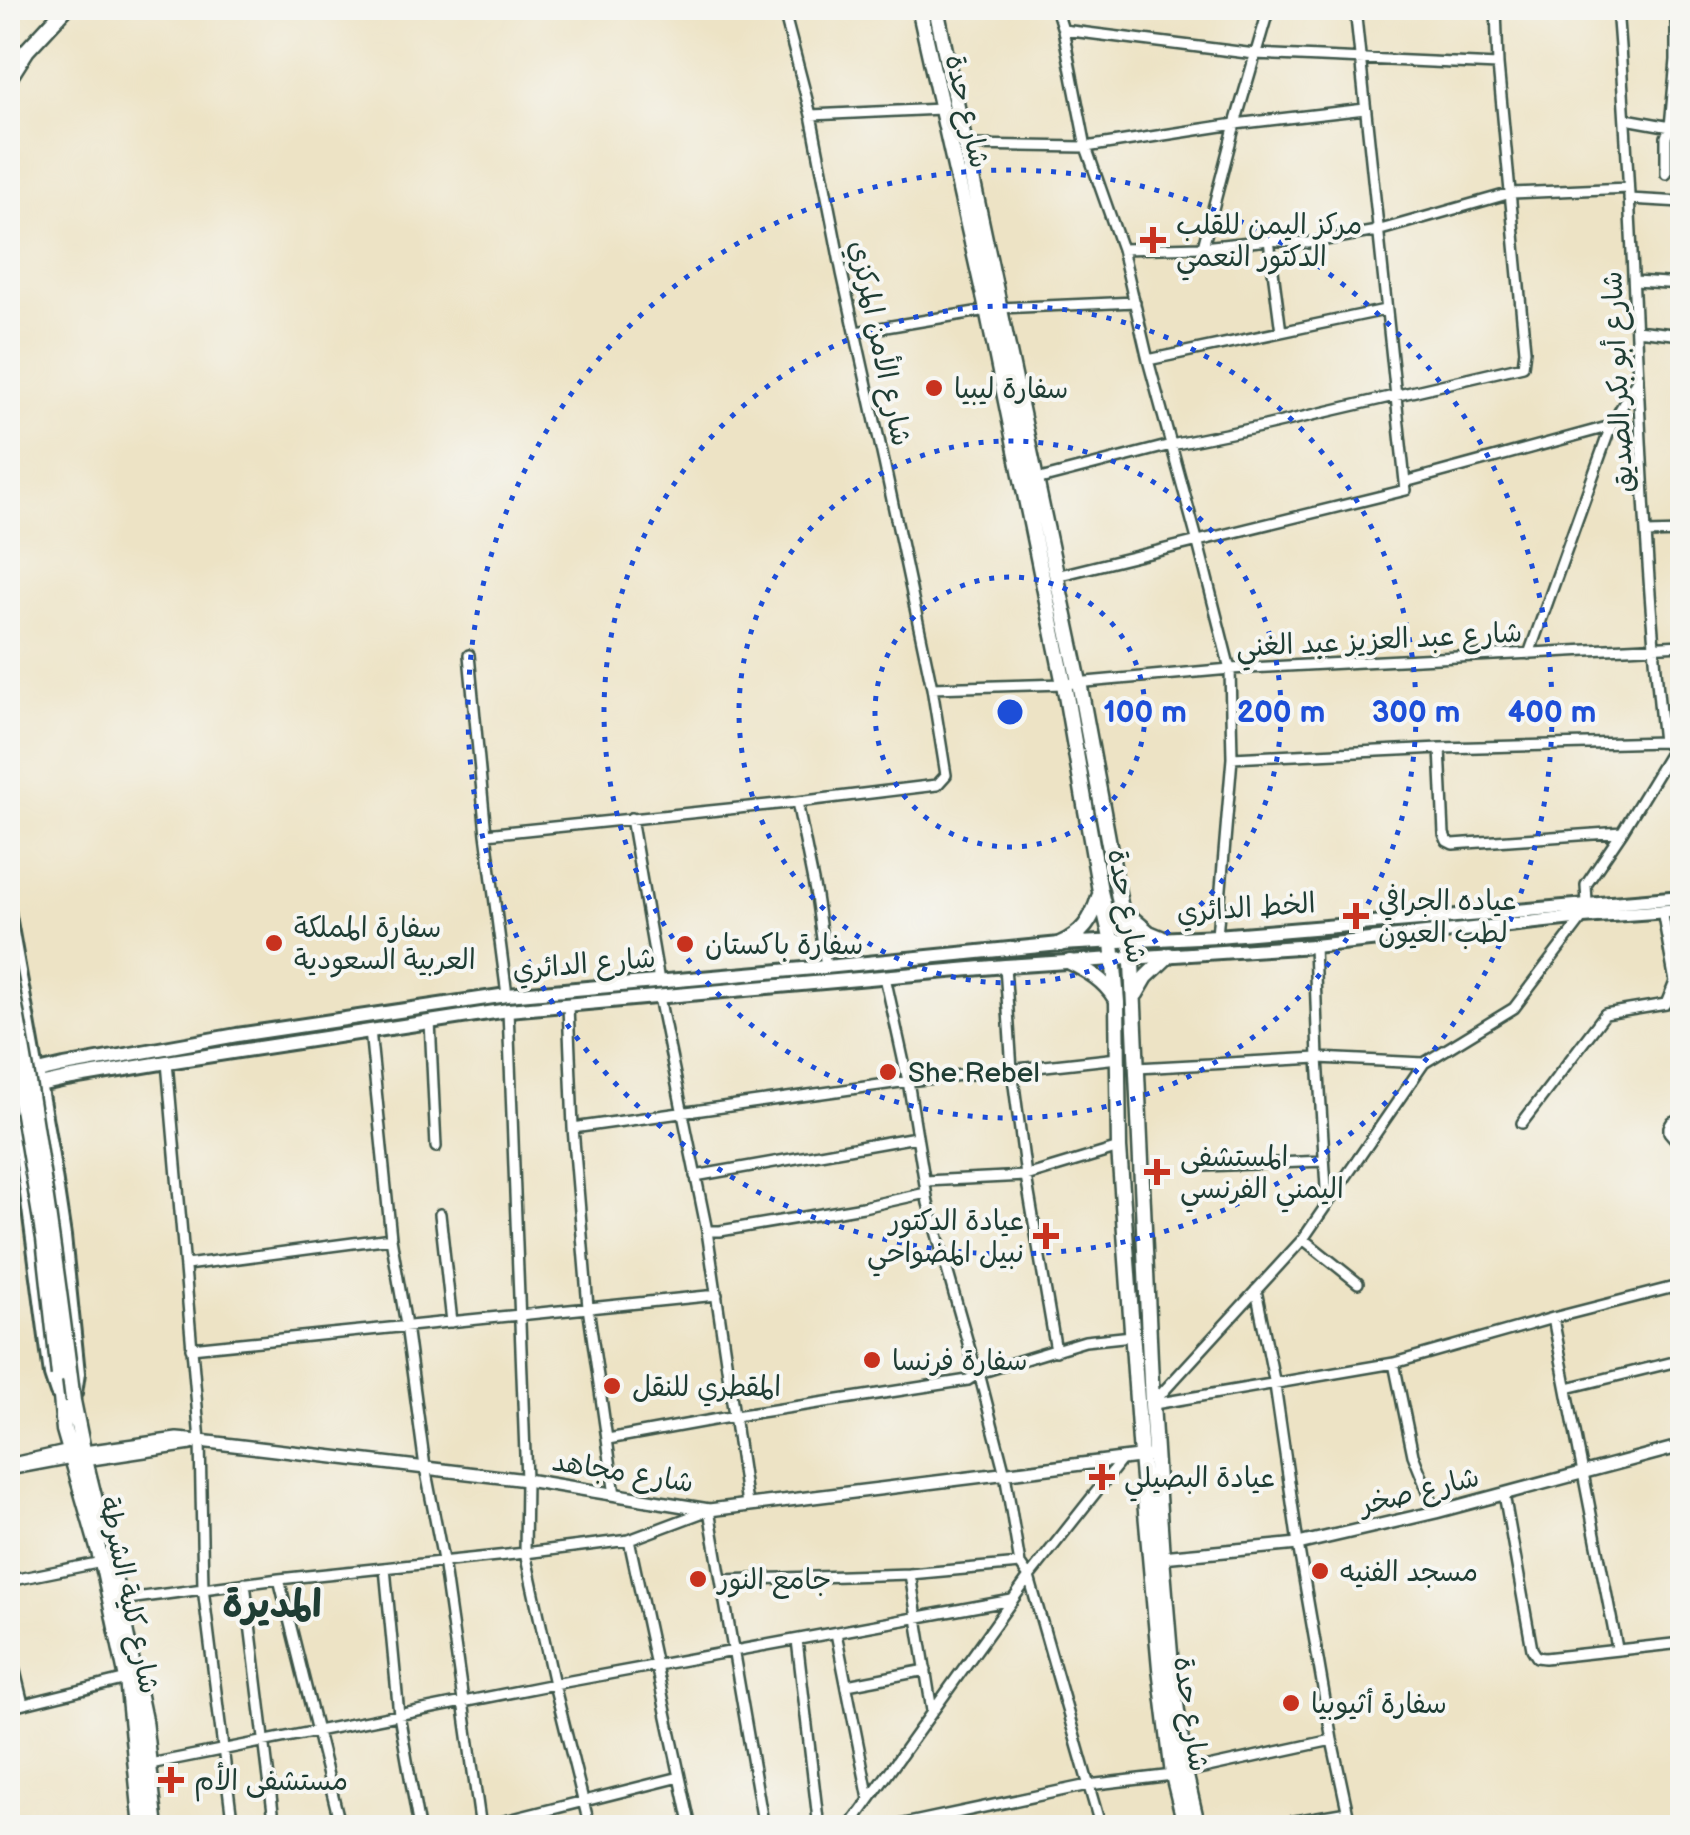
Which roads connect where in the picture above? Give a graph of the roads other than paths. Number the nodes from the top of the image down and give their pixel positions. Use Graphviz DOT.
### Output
graph roads {
  1 [pos="66,8"];
  2 [pos="783,8"];
  3 [pos="919,8"];
  4 [pos="936,8"];
  5 [pos="1056,8"];
  6 [pos="1269,8"];
  7 [pos="1355,8"];
  8 [pos="1496,8"];
  9 [pos="1617,8"];
  10 [pos="1676,8"];
  11 [pos="1063,30"];
  12 [pos="1255,54"];
  13 [pos="1360,60"];
  14 [pos="1679,60"];
  15 [pos="1498,64"];
  16 [pos="8,80"];
  17 [pos="941,109"];
  18 [pos="1365,109"];
  19 [pos="810,115"];
  20 [pos="1626,119"];
  21 [pos="1235,124"];
  22 [pos="1670,127"];
  23 [pos="1682,129"];
  24 [pos="965,145"];
  25 [pos="1086,147"];
  26 [pos="1666,174"];
  27 [pos="1511,193"];
  28 [pos="1629,194"];
  29 [pos="1682,202"];
  30 [pos="1378,231"];
  31 [pos="1270,240"];
  32 [pos="1203,247"];
  33 [pos="1122,248"];
  34 [pos="1635,282"];
  35 [pos="1682,284"];
  36 [pos="1135,302"];
  37 [pos="993,308"];
  38 [pos="1386,310"];
  39 [pos="1636,330"];
  40 [pos="856,332"];
  41 [pos="1281,332"];
  42 [pos="1682,335"];
  43 [pos="1148,360"];
  44 [pos="1638,378"];
  45 [pos="1394,394"];
  46 [pos="1612,426"];
  47 [pos="1172,446"];
  48 [pos="1036,480"];
  49 [pos="1405,482"];
  50 [pos="1682,532"];
  51 [pos="1646,533"];
  52 [pos="1198,543"];
  53 [pos="1056,576"];
  54 [pos="1682,645"];
  55 [pos="1653,647"];
  56 [pos="1529,654"];
  57 [pos="469,655"];
  58 [pos="1230,670"];
  59 [pos="1071,683"];
  60 [pos="932,688"];
  61 [pos="1682,741"];
  62 [pos="1668,745"];
  63 [pos="1440,748"];
  64 [pos="1232,758"];
  65 [pos="797,802"];
  66 [pos="630,818"];
  67 [pos="1622,832"];
  68 [pos="486,834"];
  69 [pos="1100,891"];
  70 [pos="1682,896"];
  71 [pos="1660,905"];
  72 [pos="1121,909"];
  73 [pos="8,910"];
  74 [pos="1585,910"];
  75 [pos="1682,910"];
  76 [pos="1218,936"];
  77 [pos="1162,938"];
  78 [pos="1130,940"];
  79 [pos="1112,942"];
  80 [pos="1060,944"];
  81 [pos="1314,946"];
  82 [pos="1169,955"];
  83 [pos="1132,957"];
  84 [pos="1114,958"];
  85 [pos="1070,962"];
  86 [pos="1005,966"];
  87 [pos="826,967"];
  88 [pos="8,968"];
  89 [pos="885,977"];
  90 [pos="660,980"];
  91 [pos="1679,984"];
  92 [pos="507,995"];
  93 [pos="659,997"];
  94 [pos="1133,1000"];
  95 [pos="1117,1002"];
  96 [pos="568,1006"];
  97 [pos="508,1010"];
  98 [pos="29,1020"];
  99 [pos="430,1021"];
  100 [pos="8,1025"];
  101 [pos="370,1030"];
  102 [pos="255,1032"];
  103 [pos="237,1035"];
  104 [pos="8,1036"];
  105 [pos="254,1049"];
  106 [pos="236,1052"];
  107 [pos="35,1054"];
  108 [pos="1118,1058"];
  109 [pos="1318,1058"];
  110 [pos="167,1062"];
  111 [pos="1424,1063"];
  112 [pos="1137,1068"];
  113 [pos="1012,1070"];
  114 [pos="65,1072"];
  115 [pos="39,1078"];
  116 [pos="908,1081"];
  117 [pos="8,1083"];
  118 [pos="44,1106"];
  119 [pos="682,1114"];
  120 [pos="1682,1116"];
  121 [pos="12,1117"];
  122 [pos="1522,1122"];
  123 [pos="573,1128"];
  124 [pos="916,1137"];
  125 [pos="436,1147"];
  126 [pos="1682,1147"];
  127 [pos="1119,1148"];
  128 [pos="51,1150"];
  129 [pos="22,1156"];
  130 [pos="1324,1162"];
  131 [pos="1205,1166"];
  132 [pos="694,1176"];
  133 [pos="1026,1176"];
  134 [pos="925,1180"];
  135 [pos="926,1194"];
  136 [pos="1327,1204"];
  137 [pos="440,1214"];
  138 [pos="707,1230"];
  139 [pos="391,1238"];
  140 [pos="1303,1240"];
  141 [pos="186,1265"];
  142 [pos="1358,1283"];
  143 [pos="1682,1285"];
  144 [pos="1256,1290"];
  145 [pos="717,1295"];
  146 [pos="588,1308"];
  147 [pos="520,1314"];
  148 [pos="1553,1318"];
  149 [pos="452,1322"];
  150 [pos="406,1325"];
  151 [pos="1132,1336"];
  152 [pos="191,1348"];
  153 [pos="1056,1351"];
  154 [pos="1682,1360"];
  155 [pos="1394,1363"];
  156 [pos="978,1373"];
  157 [pos="1275,1385"];
  158 [pos="1567,1388"];
  159 [pos="67,1402"];
  160 [pos="1152,1404"];
  161 [pos="735,1416"];
  162 [pos="608,1440"];
  163 [pos="200,1441"];
  164 [pos="1682,1446"];
  165 [pos="78,1455"];
  166 [pos="1148,1455"];
  167 [pos="1123,1458"];
  168 [pos="8,1467"];
  169 [pos="425,1467"];
  170 [pos="1584,1473"];
  171 [pos="1005,1474"];
  172 [pos="526,1480"];
  173 [pos="1504,1494"];
  174 [pos="614,1495"];
  175 [pos="747,1504"];
  176 [pos="708,1510"];
  177 [pos="1436,1512"];
  178 [pos="629,1540"];
  179 [pos="1298,1544"];
  180 [pos="526,1553"];
  181 [pos="1162,1556"];
  182 [pos="442,1560"];
  183 [pos="102,1562"];
  184 [pos="1020,1564"];
  185 [pos="385,1568"];
  186 [pos="910,1574"];
  187 [pos="1030,1577"];
  188 [pos="280,1579"];
  189 [pos="8,1580"];
  190 [pos="722,1580"];
  191 [pos="245,1583"];
  192 [pos="203,1588"];
  193 [pos="120,1600"];
  194 [pos="1012,1600"];
  195 [pos="918,1618"];
  196 [pos="836,1633"];
  197 [pos="797,1640"];
  198 [pos="8,1642"];
  199 [pos="1681,1643"];
  200 [pos="1618,1648"];
  201 [pos="732,1652"];
  202 [pos="1682,1661"];
  203 [pos="656,1666"];
  204 [pos="926,1670"];
  205 [pos="127,1679"];
  206 [pos="554,1684"];
  207 [pos="846,1685"];
  208 [pos="22,1704"];
  209 [pos="462,1704"];
  210 [pos="8,1708"];
  211 [pos="932,1711"];
  212 [pos="400,1715"];
  213 [pos="316,1731"];
  214 [pos="1332,1740"];
  215 [pos="265,1742"];
  216 [pos="222,1752"];
  217 [pos="150,1764"];
  218 [pos="1179,1773"];
  219 [pos="680,1777"];
  220 [pos="1088,1785"];
  221 [pos="869,1799"];
  222 [pos="582,1800"];
  223 [pos="1347,1812"];
  224 [pos="481,1827"];
  225 [pos="142,1828"];
  226 [pos="156,1828"];
  227 [pos="233,1828"];
  228 [pos="275,1828"];
  229 [pos="342,1828"];
  230 [pos="419,1828"];
  231 [pos="590,1828"];
  232 [pos="691,1828"];
  233 [pos="764,1828"];
  234 [pos="819,1828"];
  235 [pos="849,1828"];
  236 [pos="885,1828"];
  237 [pos="1101,1828"];
  238 [pos="1186,1828"];
  239 [pos="1198,1828"];
  240 [pos="1254,1828"];
  241 [pos="1350,1828"];
  1 -- 16 [label="main road"];
  2 -- 19 [label="street, شارع الأمن المركزي"];
  3 -- 17 [label="main road, شارع حدة"];
  4 -- 24 [label="main road, شارع حدة"];
  5 -- 11 [label="street"];
  6 -- 12 [label="street"];
  7 -- 13 [label="street"];
  8 -- 15 [label="street"];
  9 -- 20 [label="street, شارع أبو بكر الصديق"];
  10 -- 14 [label="street"];
  11 -- 12 [label="street"];
  11 -- 25 [label="street"];
  12 -- 13 [label="street"];
  12 -- 21 [label="street"];
  13 -- 15 [label="street"];
  13 -- 18 [label="street"];
  14 -- 22 [label="street"];
  15 -- 27 [label="street"];
  17 -- 19 [label="street"];
  17 -- 37 [label="main road, شارع حدة"];
  18 -- 21 [label="street"];
  18 -- 30 [label="street"];
  19 -- 40 [label="street, شارع الأمن المركزي"];
  20 -- 22 [label="street"];
  20 -- 28 [label="street, شارع أبو بكر الصديق"];
  21 -- 25 [label="street"];
  21 -- 32 [label="street"];
  22 -- 23 [label="street"];
  22 -- 26 [label="street"];
  24 -- 25 [label="street"];
  24 -- 37 [label="main road, شارع حدة"];
  25 -- 33 [label="street"];
  27 -- 28 [label="street"];
  27 -- 30 [label="street"];
  27 -- 45 [label="street"];
  28 -- 29 [label="street"];
  28 -- 34 [label="street, شارع أبو بكر الصديق"];
  30 -- 31 [label="street"];
  30 -- 38 [label="street"];
  31 -- 32 [label="street"];
  31 -- 41 [label="street"];
  32 -- 33 [label="street"];
  33 -- 36 [label="street"];
  34 -- 35 [label="street"];
  34 -- 39 [label="street, شارع أبو بكر الصديق"];
  36 -- 37 [label="street"];
  36 -- 43 [label="street"];
  37 -- 40 [label="street"];
  37 -- 48 [label="main road, شارع حدة"];
  37 -- 59 [label="main road, شارع حدة"];
  38 -- 41 [label="street"];
  38 -- 45 [label="street"];
  39 -- 42 [label="street"];
  39 -- 44 [label="street, شارع أبو بكر الصديق"];
  40 -- 60 [label="street, شارع الأمن المركزي"];
  41 -- 43 [label="street"];
  43 -- 47 [label="street"];
  44 -- 46 [label="street"];
  44 -- 51 [label="street, شارع أبو بكر الصديق"];
  45 -- 47 [label="street"];
  45 -- 49 [label="street"];
  46 -- 49 [label="street"];
  46 -- 56 [label="street"];
  47 -- 48 [label="street"];
  47 -- 52 [label="street"];
  48 -- 53 [label="main road, شارع حدة"];
  49 -- 52 [label="street"];
  50 -- 51 [label="street"];
  51 -- 55 [label="street, شارع أبو بكر الصديق"];
  52 -- 53 [label="street"];
  52 -- 58 [label="street"];
  53 -- 59 [label="main road, شارع حدة"];
  54 -- 55 [label="street, شارع عبد العزيز عبد الغني"];
  55 -- 56 [label="street, شارع عبد العزيز عبد الغني"];
  55 -- 62 [label="street, شارع أبو بكر الصديق"];
  56 -- 58 [label="street, شارع عبد العزيز عبد الغني"];
  57 -- 68 [label="street"];
  58 -- 59 [label="street, شارع عبد العزيز عبد الغني"];
  58 -- 64 [label="street"];
  59 -- 60 [label="street, شارع عبد العزيز عبد الغني"];
  59 -- 69 [label="main road, شارع حدة"];
  59 -- 72 [label="main road, شارع حدة"];
  60 -- 65 [label="street, شارع الأمن المركزي"];
  61 -- 62 [label="street"];
  62 -- 63 [label="street"];
  62 -- 67 [label="street"];
  63 -- 64 [label="street"];
  63 -- 67 [label="street"];
  64 -- 76 [label="street"];
  65 -- 66 [label="street"];
  65 -- 87 [label="street"];
  66 -- 68 [label="street"];
  66 -- 90 [label="street"];
  67 -- 74 [label="street"];
  68 -- 92 [label="street"];
  69 -- 79 [label="main road, شارع حدة"];
  69 -- 80 [label="main road"];
  70 -- 71 [label="main road, الخط الدائري"];
  71 -- 74 [label="main road, الخط الدائري"];
  71 -- 75 [label="main road, الخط الدائري"];
  71 -- 91 [label="street"];
  72 -- 77 [label="main road"];
  72 -- 78 [label="main road, شارع حدة"];
  73 -- 98 [label="main road"];
  74 -- 76 [label="main road, الخط الدائري"];
  74 -- 81 [label="main road, الخط الدائري"];
  74 -- 111 [label="street"];
  76 -- 77 [label="main road, الخط الدائري"];
  77 -- 78 [label="main road, الخط الدائري"];
  78 -- 79 [label="main road, الخط الدائري"];
  78 -- 83 [label="main road, شارع حدة"];
  79 -- 80 [label="main road, شارع الدائري"];
  79 -- 84 [label="main road, شارع حدة"];
  80 -- 87 [label="main road, شارع الدائري"];
  81 -- 82 [label="main road, الخط الدائري"];
  81 -- 109 [label="street"];
  82 -- 83 [label="main road, الخط الدائري"];
  82 -- 94 [label="main road"];
  83 -- 84 [label="main road, الخط الدائري"];
  83 -- 94 [label="main road, شارع حدة"];
  84 -- 85 [label="main road, شارع الدائري"];
  84 -- 95 [label="main road, شارع حدة"];
  85 -- 86 [label="main road, شارع الدائري"];
  85 -- 95 [label="main road"];
  86 -- 89 [label="main road, شارع الدائري"];
  86 -- 113 [label="street"];
  87 -- 90 [label="main road, شارع الدائري"];
  88 -- 159 [label="main road, bridge"];
  89 -- 93 [label="main road, شارع الدائري"];
  89 -- 116 [label="street"];
  90 -- 92 [label="main road, شارع الدائري"];
  91 -- 122 [label="street"];
  92 -- 97 [label="main road"];
  92 -- 102 [label="main road, شارع الدائري"];
  93 -- 96 [label="main road, شارع الدائري"];
  93 -- 119 [label="street"];
  94 -- 112 [label="main road, شارع حدة"];
  95 -- 108 [label="main road, شارع حدة"];
  96 -- 97 [label="main road, شارع الدائري"];
  96 -- 123 [label="street"];
  97 -- 99 [label="main road, شارع الدائري"];
  97 -- 147 [label="street"];
  98 -- 104 [label="main road"];
  98 -- 107 [label="main road"];
  99 -- 101 [label="main road, شارع الدائري"];
  99 -- 125 [label="street"];
  100 -- 159 [label="main road, شارع كلية الشرطة, bridge"];
  101 -- 105 [label="main road, شارع الدائري"];
  101 -- 139 [label="street"];
  102 -- 103 [label="main road, شارع الدائري"];
  102 -- 105 [label="main road"];
  103 -- 106 [label="main road"];
  103 -- 114 [label="main road, شارع الدائري"];
  105 -- 106 [label="main road, شارع الدائري"];
  106 -- 110 [label="main road, شارع الدائري"];
  107 -- 114 [label="main road"];
  107 -- 115 [label="main road"];
  108 -- 113 [label="street"];
  108 -- 127 [label="main road, شارع حدة"];
  109 -- 111 [label="street"];
  109 -- 112 [label="street"];
  109 -- 130 [label="street"];
  110 -- 114 [label="main road, شارع الدائري"];
  110 -- 141 [label="street"];
  111 -- 136 [label="street"];
  112 -- 160 [label="main road, شارع حدة"];
  113 -- 116 [label="street"];
  113 -- 133 [label="street"];
  114 -- 115 [label="main road"];
  114 -- 118 [label="main road"];
  115 -- 117 [label="main road"];
  115 -- 118 [label="main road"];
  116 -- 119 [label="street"];
  116 -- 124 [label="street"];
  117 -- 121 [label="main road"];
  118 -- 128 [label="main road"];
  119 -- 123 [label="street"];
  119 -- 132 [label="street"];
  120 -- 126 [label="street"];
  121 -- 129 [label="main road"];
  123 -- 146 [label="street"];
  124 -- 132 [label="street"];
  124 -- 134 [label="street"];
  127 -- 133 [label="street"];
  127 -- 151 [label="main road, شارع حدة"];
  128 -- 129 [label="main road"];
  128 -- 159 [label="main road"];
  129 -- 159 [label="main road"];
  130 -- 131 [label="street"];
  130 -- 136 [label="street"];
  132 -- 138 [label="street"];
  133 -- 134 [label="street"];
  133 -- 153 [label="street"];
  134 -- 135 [label="street"];
  135 -- 138 [label="street"];
  135 -- 156 [label="street"];
  136 -- 140 [label="street"];
  137 -- 149 [label="street"];
  138 -- 145 [label="street"];
  139 -- 141 [label="street"];
  139 -- 150 [label="street"];
  140 -- 142 [label="street"];
  140 -- 144 [label="street"];
  141 -- 152 [label="street"];
  143 -- 148 [label="street"];
  144 -- 157 [label="street"];
  144 -- 160 [label="street"];
  145 -- 146 [label="street"];
  145 -- 161 [label="street"];
  146 -- 147 [label="street"];
  146 -- 162 [label="street"];
  147 -- 149 [label="street"];
  147 -- 172 [label="street"];
  148 -- 155 [label="street"];
  148 -- 158 [label="street"];
  149 -- 150 [label="street"];
  150 -- 152 [label="street"];
  150 -- 169 [label="street"];
  151 -- 153 [label="street"];
  151 -- 166 [label="main road, شارع حدة"];
  152 -- 163 [label="street"];
  153 -- 156 [label="street"];
  154 -- 158 [label="street"];
  155 -- 157 [label="street"];
  155 -- 177 [label="street"];
  156 -- 161 [label="street"];
  156 -- 171 [label="street"];
  157 -- 160 [label="street"];
  157 -- 179 [label="street"];
  158 -- 170 [label="street"];
  159 -- 165 [label="main road, شارع كلية الشرطة"];
  160 -- 166 [label="main road, شارع حدة"];
  161 -- 162 [label="street"];
  161 -- 175 [label="street"];
  162 -- 174 [label="street"];
  163 -- 165 [label="street, شارع مجاهد"];
  163 -- 169 [label="street, شارع مجاهد"];
  163 -- 192 [label="street"];
  164 -- 170 [label="street, شارع صخر"];
  165 -- 168 [label="street"];
  165 -- 183 [label="main road, شارع كلية الشرطة"];
  165 -- 193 [label="main road, شارع كلية الشرطة"];
  166 -- 167 [label="street, شارع مجاهد"];
  166 -- 181 [label="main road, شارع حدة"];
  166 -- 218 [label="main road, شارع حدة"];
  167 -- 171 [label="street, شارع مجاهد"];
  167 -- 187 [label="street"];
  169 -- 172 [label="street, شارع مجاهد"];
  169 -- 182 [label="street"];
  170 -- 173 [label="street, شارع صخر"];
  170 -- 200 [label="street"];
  171 -- 175 [label="street, شارع مجاهد"];
  171 -- 184 [label="street"];
  172 -- 174 [label="street, شارع مجاهد"];
  172 -- 180 [label="street"];
  173 -- 177 [label="street, شارع صخر"];
  173 -- 200 [label="street"];
  174 -- 176 [label="street, شارع مجاهد"];
  175 -- 176 [label="street, شارع مجاهد"];
  176 -- 178 [label="street"];
  176 -- 190 [label="street"];
  177 -- 179 [label="street, شارع صخر"];
  178 -- 180 [label="street"];
  178 -- 203 [label="street"];
  179 -- 181 [label="street, شارع صخر"];
  179 -- 214 [label="street"];
  180 -- 182 [label="street"];
  180 -- 206 [label="street"];
  181 -- 218 [label="main road, شارع حدة"];
  182 -- 185 [label="street"];
  182 -- 209 [label="street"];
  183 -- 189 [label="street"];
  183 -- 205 [label="main road, شارع كلية الشرطة"];
  184 -- 186 [label="street"];
  184 -- 187 [label="street"];
  185 -- 188 [label="street"];
  185 -- 212 [label="street"];
  186 -- 190 [label="street"];
  186 -- 195 [label="street"];
  187 -- 194 [label="street"];
  187 -- 220 [label="street"];
  188 -- 191 [label="street"];
  188 -- 213 [label="street"];
  190 -- 201 [label="street"];
  191 -- 192 [label="street"];
  191 -- 215 [label="street"];
  192 -- 193 [label="street"];
  192 -- 216 [label="street"];
  193 -- 217 [label="main road, شارع كلية الشرطة"];
  194 -- 195 [label="street"];
  194 -- 211 [label="street"];
  195 -- 196 [label="street"];
  195 -- 204 [label="street"];
  196 -- 197 [label="street"];
  196 -- 207 [label="street"];
  197 -- 201 [label="street"];
  197 -- 234 [label="street"];
  198 -- 208 [label="street"];
  199 -- 200 [label="street"];
  199 -- 202 [label="street"];
  201 -- 203 [label="street"];
  201 -- 233 [label="street"];
  203 -- 206 [label="street"];
  203 -- 219 [label="street"];
  204 -- 207 [label="street"];
  204 -- 211 [label="street"];
  205 -- 208 [label="street"];
  205 -- 225 [label="main road, شارع كلية الشرطة"];
  206 -- 209 [label="street"];
  206 -- 222 [label="street"];
  207 -- 221 [label="street"];
  208 -- 210 [label="street"];
  209 -- 212 [label="street"];
  209 -- 224 [label="street"];
  211 -- 221 [label="street"];
  212 -- 213 [label="street"];
  212 -- 230 [label="street"];
  213 -- 215 [label="street"];
  213 -- 229 [label="street"];
  214 -- 218 [label="street"];
  214 -- 223 [label="street"];
  215 -- 216 [label="street"];
  215 -- 228 [label="street"];
  216 -- 217 [label="street"];
  216 -- 227 [label="street"];
  217 -- 226 [label="main road, شارع كلية الشرطة"];
  218 -- 220 [label="street"];
  218 -- 238 [label="main road, شارع حدة"];
  218 -- 239 [label="main road, شارع حدة"];
  219 -- 222 [label="street"];
  219 -- 232 [label="street"];
  220 -- 236 [label="street"];
  220 -- 237 [label="street"];
  221 -- 235 [label="street"];
  222 -- 224 [label="street"];
  222 -- 231 [label="street"];
  223 -- 240 [label="street"];
  223 -- 241 [label="street"];
}
